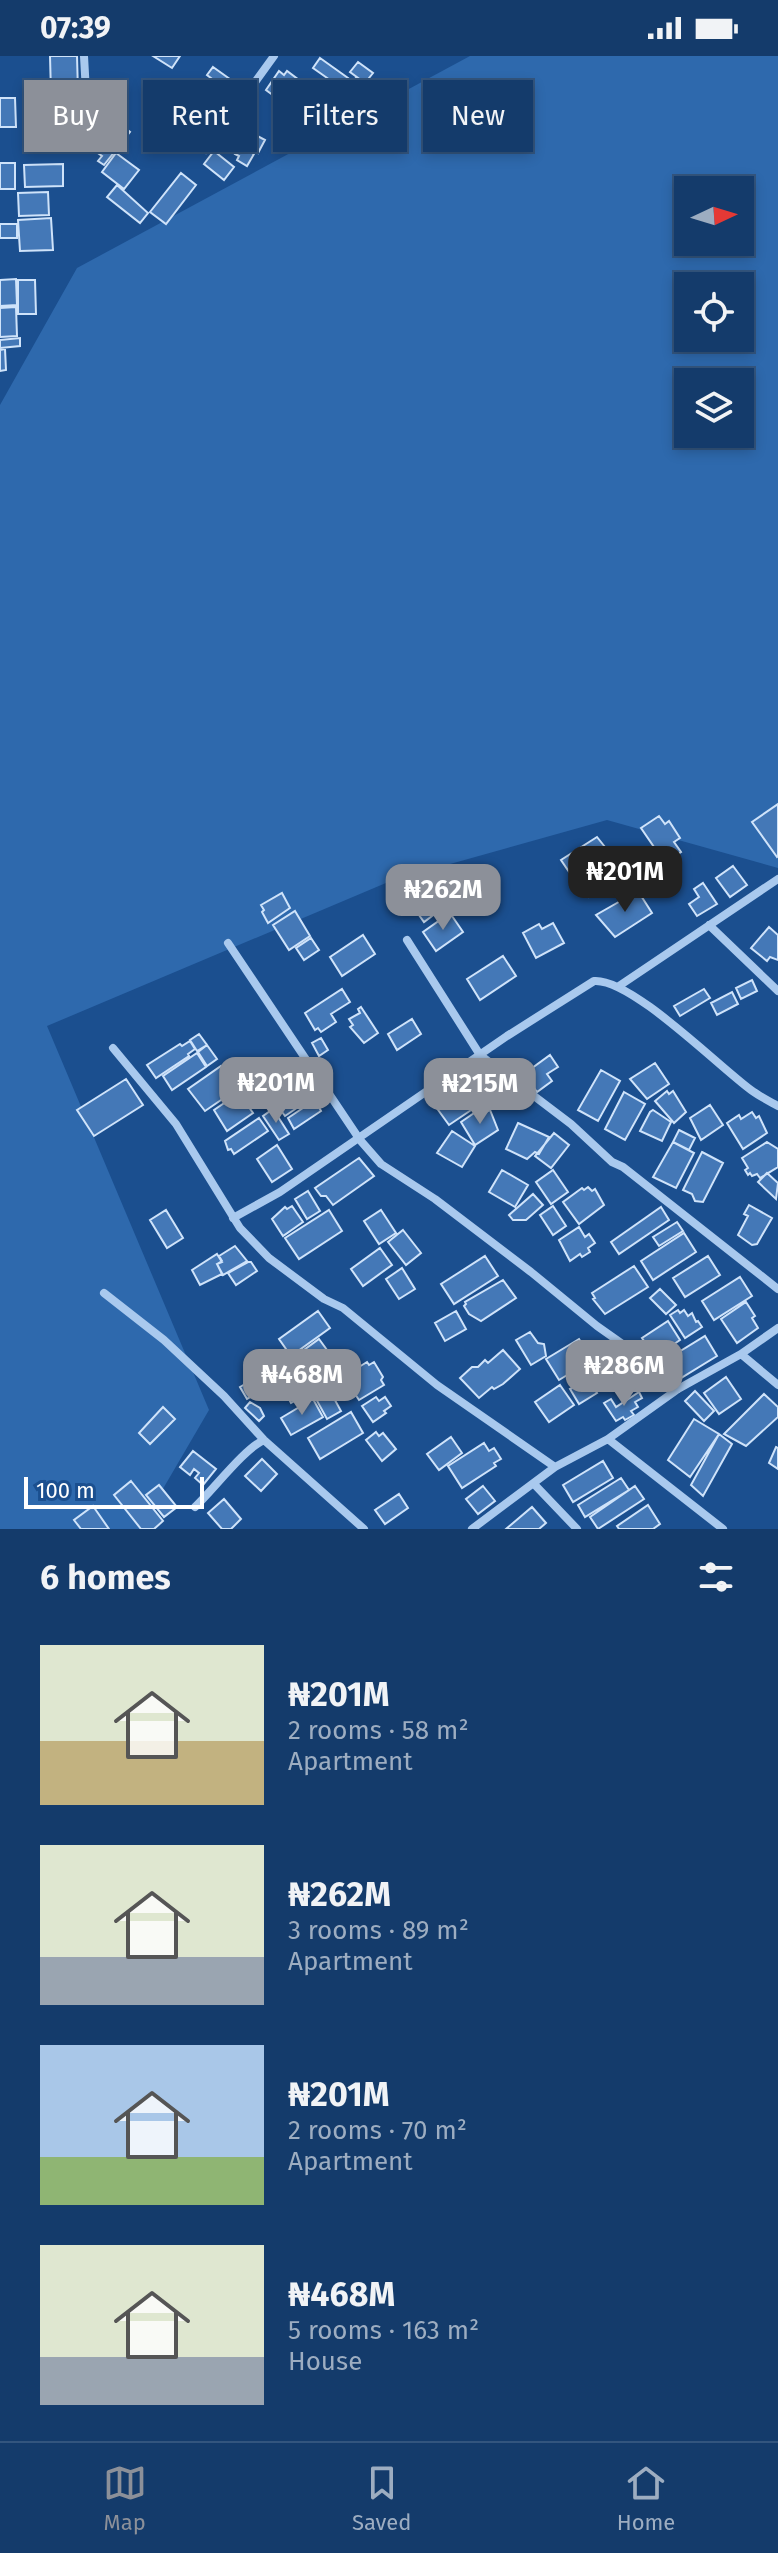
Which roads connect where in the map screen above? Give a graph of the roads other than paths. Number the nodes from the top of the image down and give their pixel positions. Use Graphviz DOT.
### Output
graph roads {
  1 [pos="84,56"];
  2 [pos="274,56"];
  3 [pos="85,80"];
  4 [pos="257,80"];
  5 [pos="778,879"];
  6 [pos="709,925"];
  7 [pos="407,940"];
  8 [pos="228,943"];
  9 [pos="619,986"];
  10 [pos="778,991"];
  11 [pos="113,1048"];
  12 [pos="480,1055"];
  13 [pos="778,1106"];
  14 [pos="360,1140"];
  15 [pos="233,1218"];
  16 [pos="778,1289"];
  17 [pos="104,1293"];
  18 [pos="778,1328"];
  19 [pos="741,1354"];
  20 [pos="778,1385"];
  21 [pos="678,1389"];
  22 [pos="608,1439"];
  23 [pos="264,1440"];
  24 [pos="555,1467"];
  25 [pos="534,1484"];
  26 [pos="195,1507"];
  27 [pos="364,1529"];
  28 [pos="472,1529"];
  29 [pos="577,1529"];
  30 [pos="723,1529"];
  1 -- 3 [label="street"];
  2 -- 4 [label="street"];
  5 -- 6 [label="street"];
  6 -- 9 [label="street"];
  6 -- 10 [label="street"];
  7 -- 12 [label="street"];
  8 -- 14 [label="street"];
  9 -- 12 [label="street"];
  9 -- 13 [label="street"];
  11 -- 15 [label="street"];
  12 -- 14 [label="street"];
  12 -- 16 [label="street"];
  14 -- 15 [label="street"];
  14 -- 21 [label="street"];
  15 -- 24 [label="street"];
  17 -- 23 [label="street"];
  18 -- 19 [label="street"];
  19 -- 20 [label="street"];
  19 -- 21 [label="street"];
  21 -- 22 [label="street"];
  22 -- 24 [label="street"];
  22 -- 30 [label="street"];
  23 -- 26 [label="street"];
  23 -- 27 [label="street"];
  24 -- 25 [label="street"];
  25 -- 28 [label="street"];
  25 -- 29 [label="street"];
}
